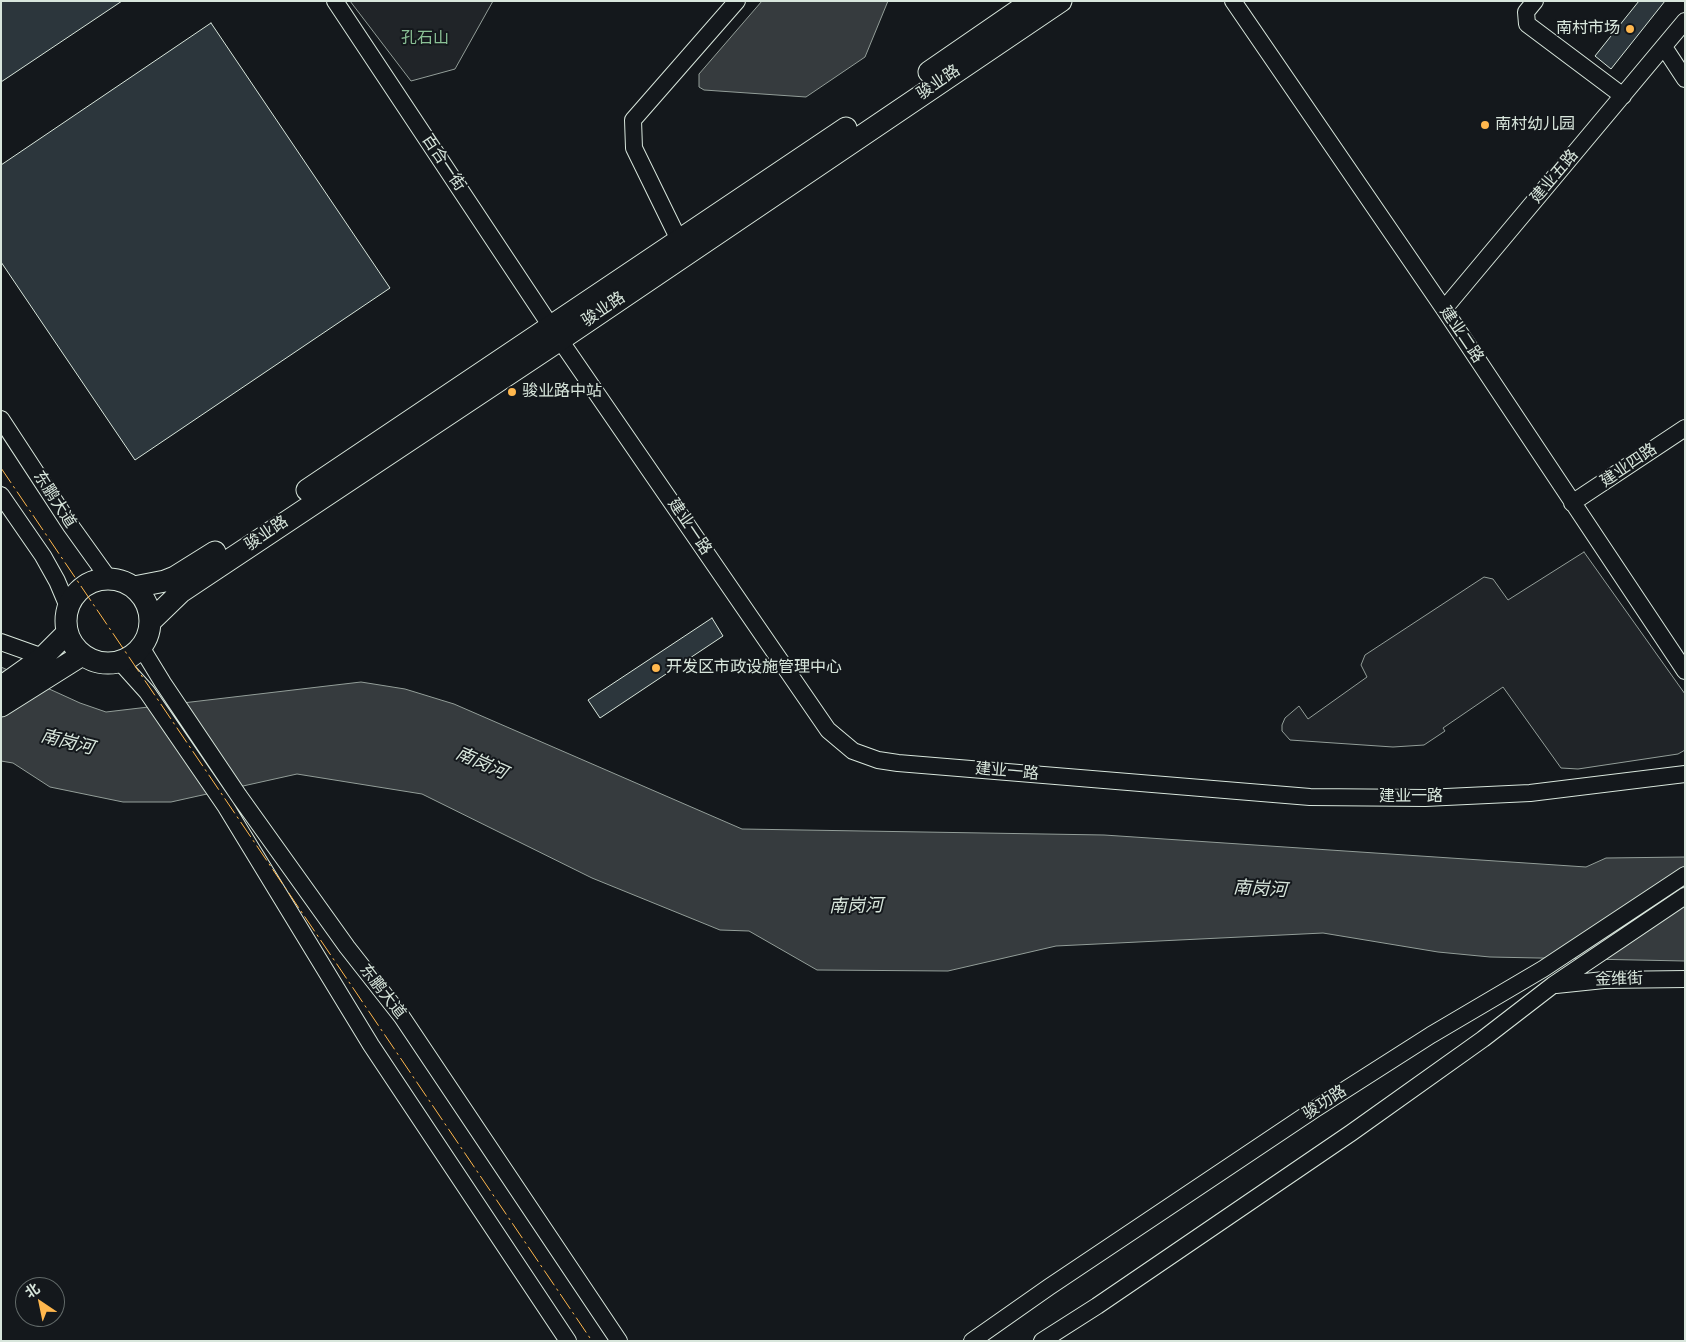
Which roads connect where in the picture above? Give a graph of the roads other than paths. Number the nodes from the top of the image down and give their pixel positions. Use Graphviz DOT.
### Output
graph roads {
  1 [pos="335,1"];
  2 [pos="737,1"];
  3 [pos="1032,1"];
  4 [pos="1061,1"];
  5 [pos="1233,1"];
  6 [pos="1535,1"];
  7 [pos="1685,21"];
  8 [pos="1664,47"];
  9 [pos="1685,79"];
  10 [pos="1623,96"];
  11 [pos="679,240"];
  12 [pos="1444,309"];
  13 [pos="556,332"];
  14 [pos="1,419"];
  15 [pos="1685,428"];
  16 [pos="1,495"];
  17 [pos="1572,503"];
  18 [pos="109,579"];
  19 [pos="134,587"];
  20 [pos="68,607"];
  21 [pos="150,622"];
  22 [pos="67,633"];
  23 [pos="1,642"];
  24 [pos="141,647"];
  25 [pos="82,655"];
  26 [pos="120,662"];
  27 [pos="39,667"];
  28 [pos="1685,671"];
  29 [pos="1,687"];
  30 [pos="1,706"];
  31 [pos="1685,774"];
  32 [pos="1685,875"];
  33 [pos="1685,896"];
  34 [pos="1685,979"];
  35 [pos="1554,985"];
  36 [pos="568,1341"];
  37 [pos="619,1341"];
  38 [pos="972,1341"];
  39 [pos="1042,1341"];
  1 -- 13 [label="street, 百合一街"];
  2 -- 11 [label="street"];
  3 -- 11 [label="main road, 骏业路"];
  4 -- 13 [label="main road, 骏业路"];
  5 -- 12 [label="street, 建业二路"];
  6 -- 10 [label="street"];
  7 -- 8 [label="street, 建业五路"];
  8 -- 9 [label="street"];
  8 -- 10 [label="street, 建业五路"];
  10 -- 12 [label="street, 建业五路"];
  11 -- 13 [label="main road, 骏业路"];
  12 -- 17 [label="street, 建业二路"];
  13 -- 19 [label="main road, 骏业路"];
  13 -- 21 [label="main road, 骏业路"];
  13 -- 31 [label="street, 建业一路"];
  14 -- 18 [label="street, 东鹏大道"];
  15 -- 17 [label="street, 建业四路"];
  16 -- 20 [label="street"];
  17 -- 28 [label="street, 建业二路"];
  18 -- 19 [label="main road"];
  18 -- 20 [label="main road"];
  19 -- 21 [label="main road"];
  20 -- 22 [label="main road"];
  21 -- 24 [label="main road"];
  22 -- 25 [label="main road"];
  22 -- 27 [label="main road"];
  23 -- 27 [label="street"];
  24 -- 26 [label="main road"];
  24 -- 37 [label="street, 东鹏大道"];
  25 -- 26 [label="main road"];
  25 -- 27 [label="main road"];
  26 -- 36 [label="street, 东鹏大道"];
  27 -- 29 [label="main road"];
  27 -- 30 [label="main road"];
  32 -- 38 [label="street, 骏功路"];
  33 -- 35 [label="street"];
  34 -- 35 [label="street, 金维街"];
  35 -- 39 [label="street"];
}
